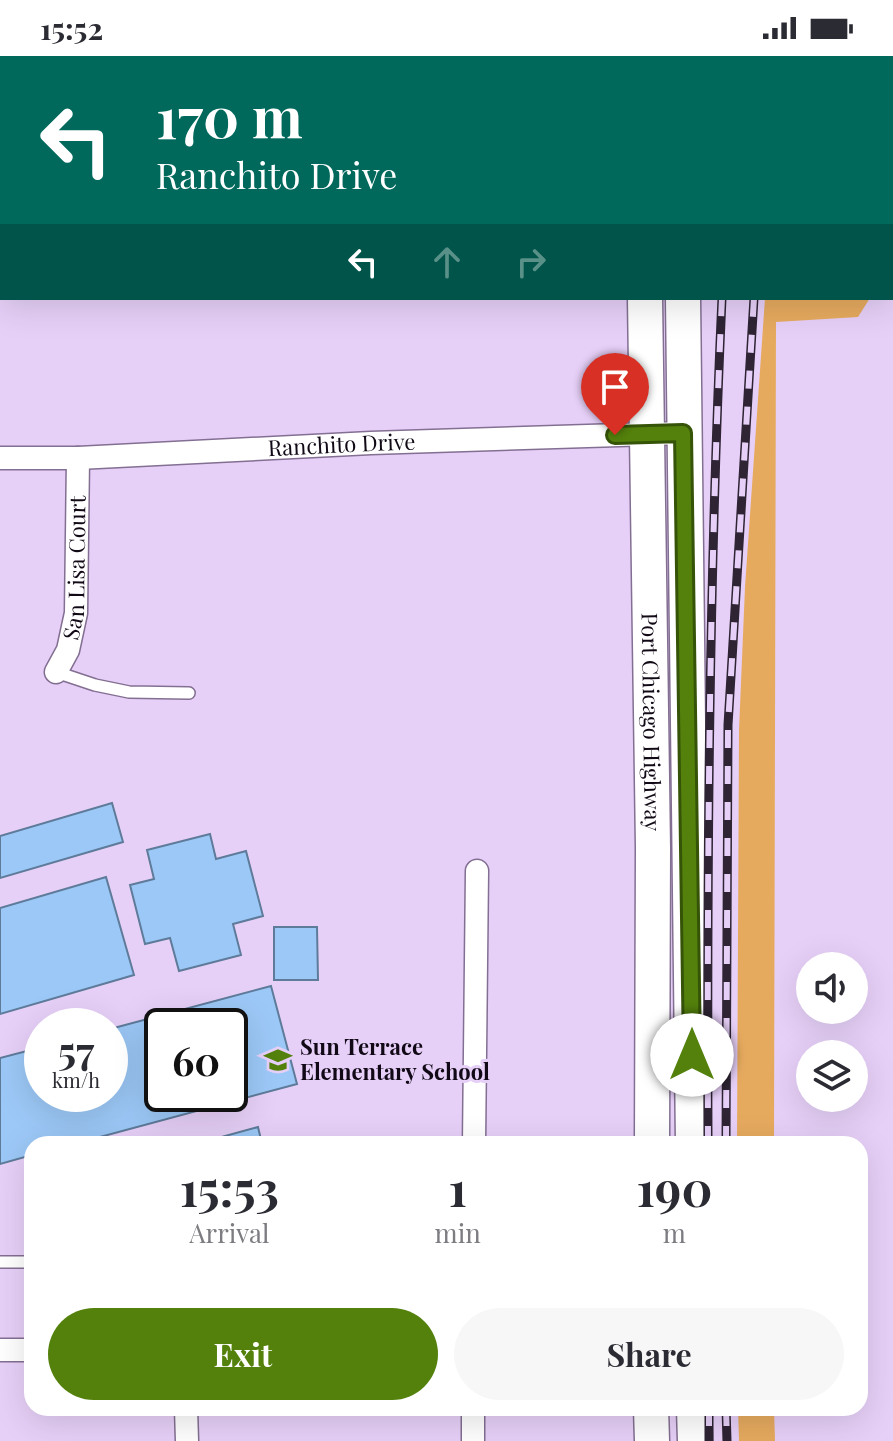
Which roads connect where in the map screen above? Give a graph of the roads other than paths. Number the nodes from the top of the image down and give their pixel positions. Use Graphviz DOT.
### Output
graph roads {
  1 [pos="645,300"];
  2 [pos="683,300"];
  3 [pos="646,433"];
  4 [pos="683,433"];
  5 [pos="0,458"];
  6 [pos="78,458"];
  7 [pos="56,672"];
  8 [pos="189,693"];
  9 [pos="477,871"];
  10 [pos="474,1136"];
  11 [pos="652,1136"];
  12 [pos="693,1136"];
  13 [pos="24,1260"];
  14 [pos="0,1262"];
  15 [pos="0,1350"];
  16 [pos="24,1350"];
  17 [pos="186,1416"];
  18 [pos="473,1416"];
  19 [pos="651,1416"];
  20 [pos="694,1416"];
  21 [pos="187,1441"];
  22 [pos="473,1441"];
  23 [pos="652,1441"];
  24 [pos="695,1441"];
  1 -- 3 [label="main road, Port Chicago Highway"];
  2 -- 4 [label="main road, Port Chicago Highway"];
  3 -- 4 [label="street, Ranchito Drive"];
  3 -- 6 [label="street, Ranchito Drive"];
  3 -- 11 [label="main road, Port Chicago Highway"];
  4 -- 12 [label="main road, Port Chicago Highway"];
  5 -- 6 [label="street, Ranchito Drive"];
  6 -- 7 [label="street, San Lisa Court"];
  7 -- 8 [label="lane"];
  9 -- 10 [label="street"];
  13 -- 14 [label="lane"];
  15 -- 16 [label="street"];
  17 -- 21 [label="street"];
  18 -- 22 [label="street"];
  19 -- 23 [label="main road"];
  20 -- 24 [label="main road"];
}
